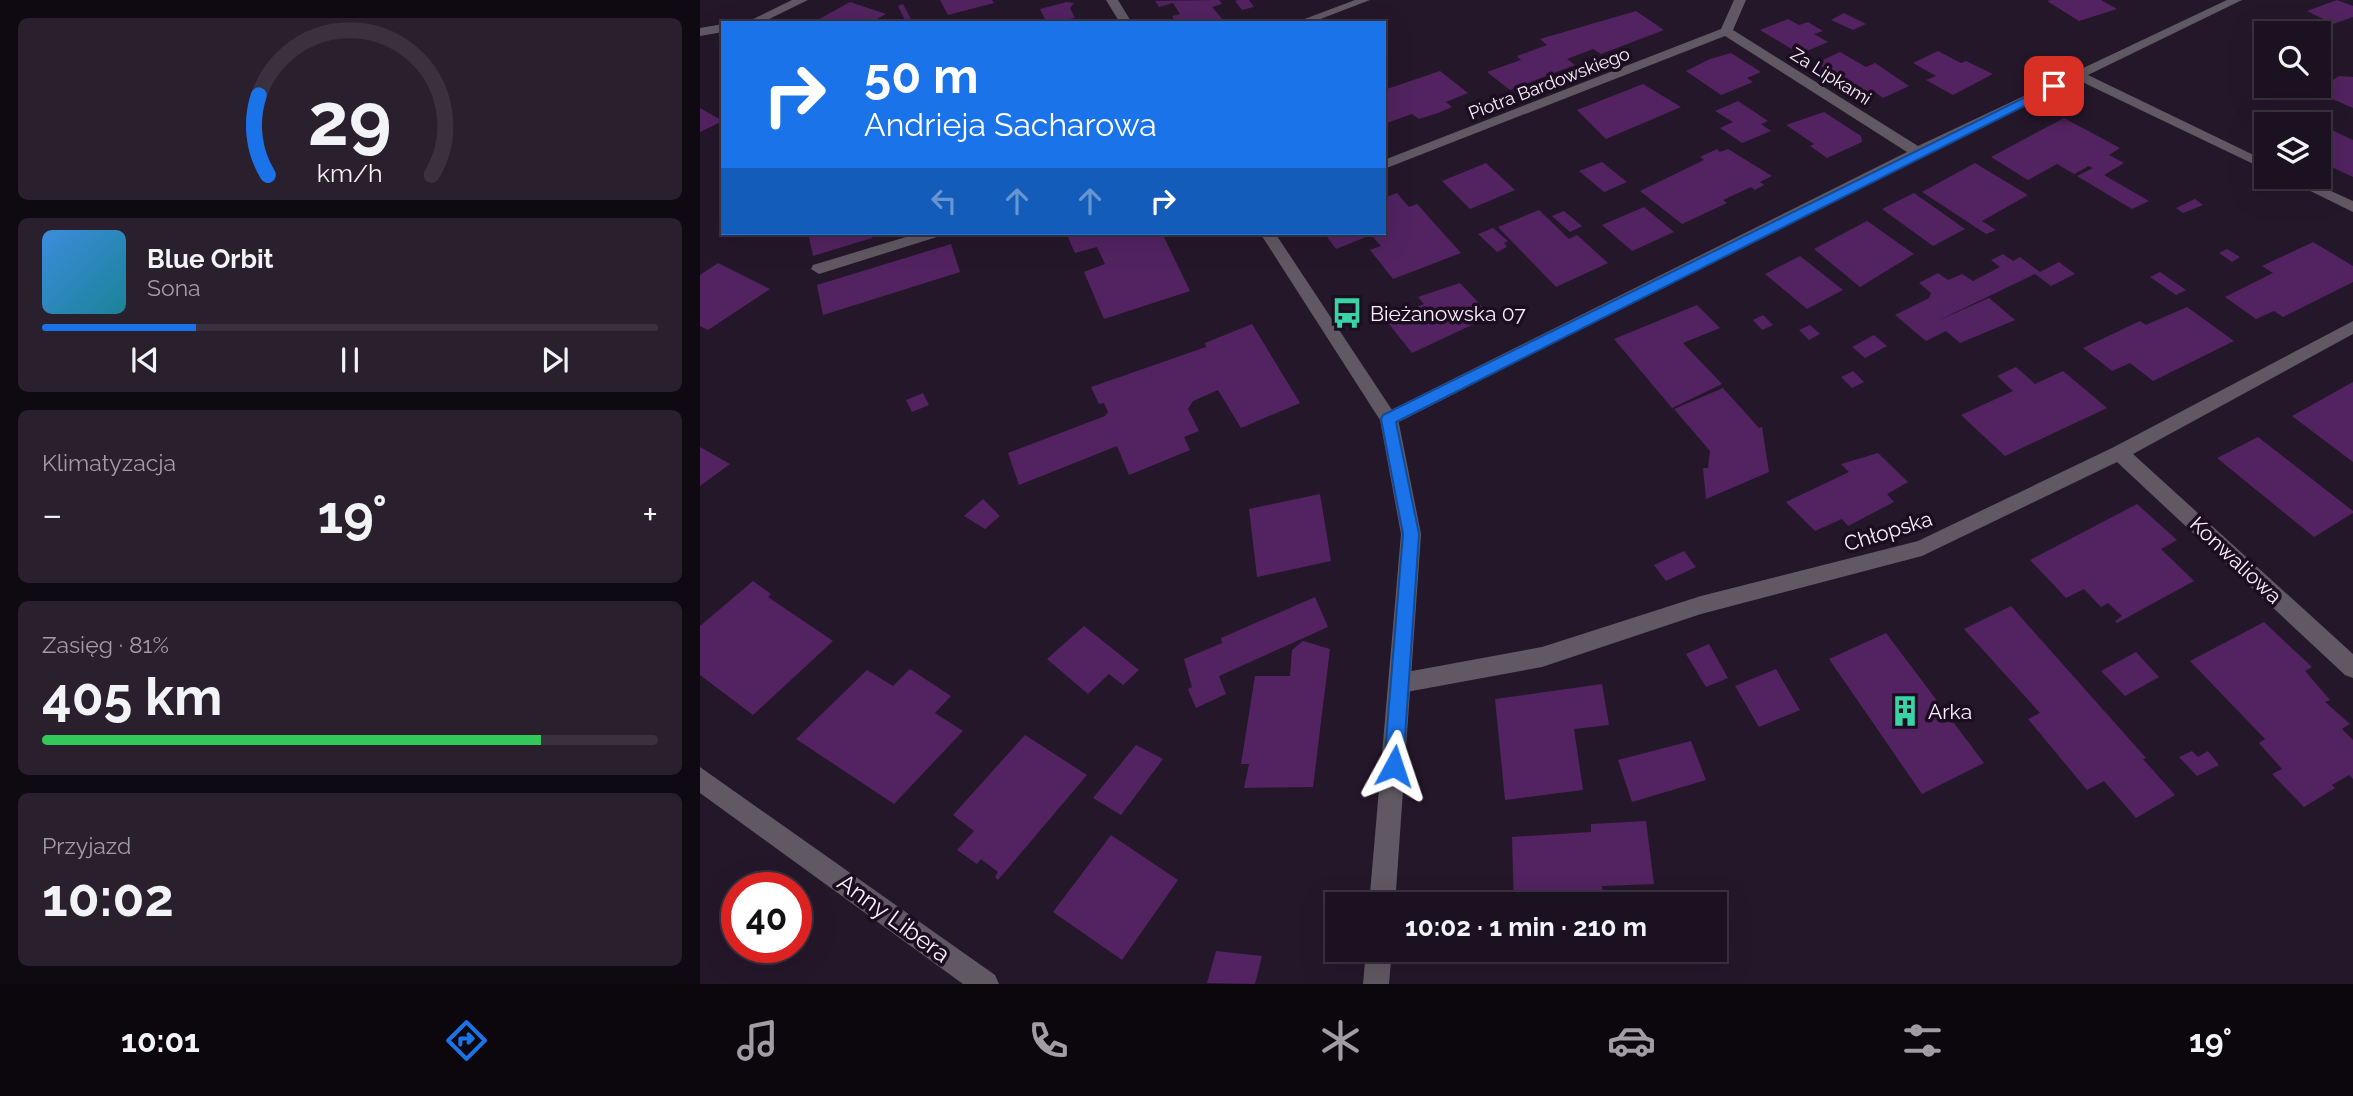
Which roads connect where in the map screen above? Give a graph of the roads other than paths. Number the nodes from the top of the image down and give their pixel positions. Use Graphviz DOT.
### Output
graph roads {
  1 [pos="802,0"];
  2 [pos="1112,0"];
  3 [pos="1365,0"];
  4 [pos="1740,0"];
  5 [pos="2236,0"];
  6 [pos="755,21"];
  7 [pos="1125,21"];
  8 [pos="1305,21"];
  9 [pos="721,28"];
  10 [pos="1726,31"];
  11 [pos="700,32"];
  12 [pos="2077,75"];
  13 [pos="1917,152"];
  14 [pos="2254,160"];
  15 [pos="1386,164"];
  16 [pos="2315,189"];
  17 [pos="2353,207"];
  18 [pos="929,235"];
  19 [pos="1269,235"];
  20 [pos="819,270"];
  21 [pos="2353,327"];
  22 [pos="1388,419"];
  23 [pos="2119,453"];
  24 [pos="2353,668"];
  25 [pos="1401,683"];
  26 [pos="700,779"];
  27 [pos="1383,892"];
  28 [pos="1378,962"];
  29 [pos="986,984"];
  30 [pos="1376,984"];
  1 -- 6 [label="street"];
  2 -- 7 [label="street"];
  3 -- 8 [label="lane"];
  4 -- 10 [label="street"];
  5 -- 12 [label="street"];
  9 -- 11 [label="street"];
  10 -- 13 [label="street, Za Lipkami"];
  10 -- 15 [label="street, Piotra Bardowskiego"];
  12 -- 13 [label="street"];
  12 -- 14 [label="street"];
  13 -- 22 [label="street"];
  16 -- 17 [label="street"];
  18 -- 20 [label="street"];
  19 -- 22 [label="street"];
  21 -- 23 [label="street, Chłopska"];
  22 -- 25 [label="street"];
  23 -- 24 [label="street, Konwaliowa"];
  23 -- 25 [label="street, Chłopska"];
  25 -- 27 [label="street"];
  26 -- 29 [label="street, Anny Libera"];
  28 -- 30 [label="street"];
}
